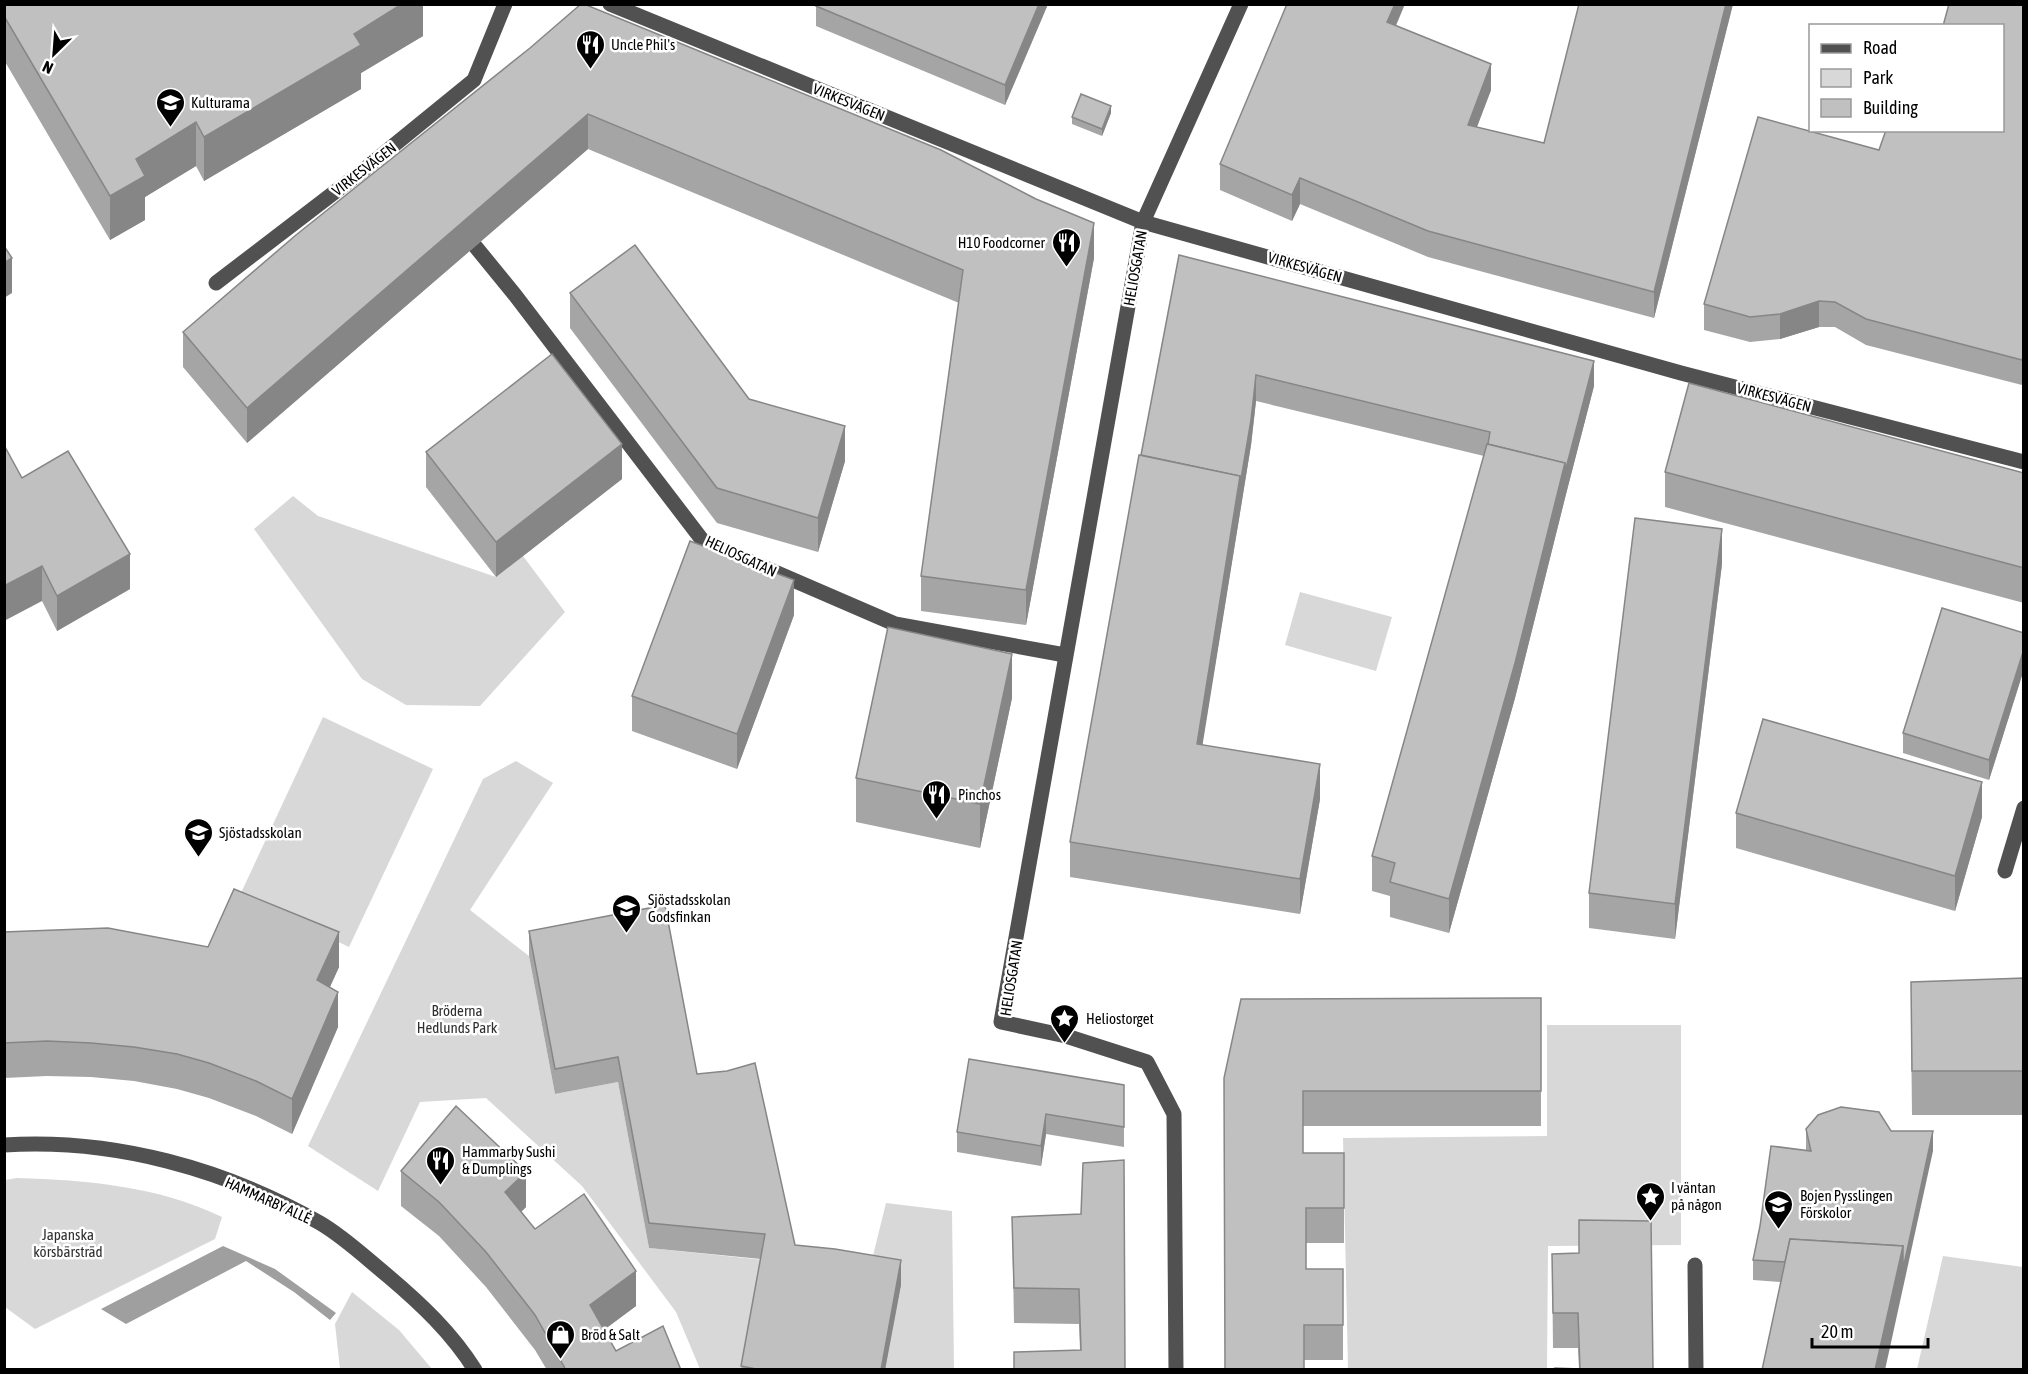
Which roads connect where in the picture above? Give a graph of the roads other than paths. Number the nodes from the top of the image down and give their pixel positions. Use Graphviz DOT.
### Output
graph roads {
  1 [pos="505,4"];
  2 [pos="610,4"];
  3 [pos="1241,4"];
  4 [pos="361,172"];
  5 [pos="372,187"];
  6 [pos="1143,222"];
  7 [pos="475,246"];
  8 [pos="216,283"];
  9 [pos="2024,462"];
  10 [pos="1065,655"];
  11 [pos="2024,808"];
  12 [pos="2005,871"];
  13 [pos="4,1145"];
  14 [pos="1695,1265"];
  15 [pos="475,1370"];
  16 [pos="1176,1370"];
  17 [pos="1696,1370"];
  1 -- 4 [label="street, VIRKESVÄGEN"];
  2 -- 6 [label="street, VIRKESVÄGEN"];
  3 -- 6 [label="street, HELIOSGATAN"];
  4 -- 5 [label="street"];
  4 -- 8 [label="street, VIRKESVÄGEN"];
  6 -- 9 [label="street, VIRKESVÄGEN"];
  6 -- 10 [label="street, HELIOSGATAN"];
  7 -- 10 [label="street, HELIOSGATAN"];
  10 -- 16 [label="street, HELIOSGATAN"];
  11 -- 12 [label="street"];
  13 -- 15 [label="street, HAMMARBY ALLÉ"];
  14 -- 17 [label="street"];
}
